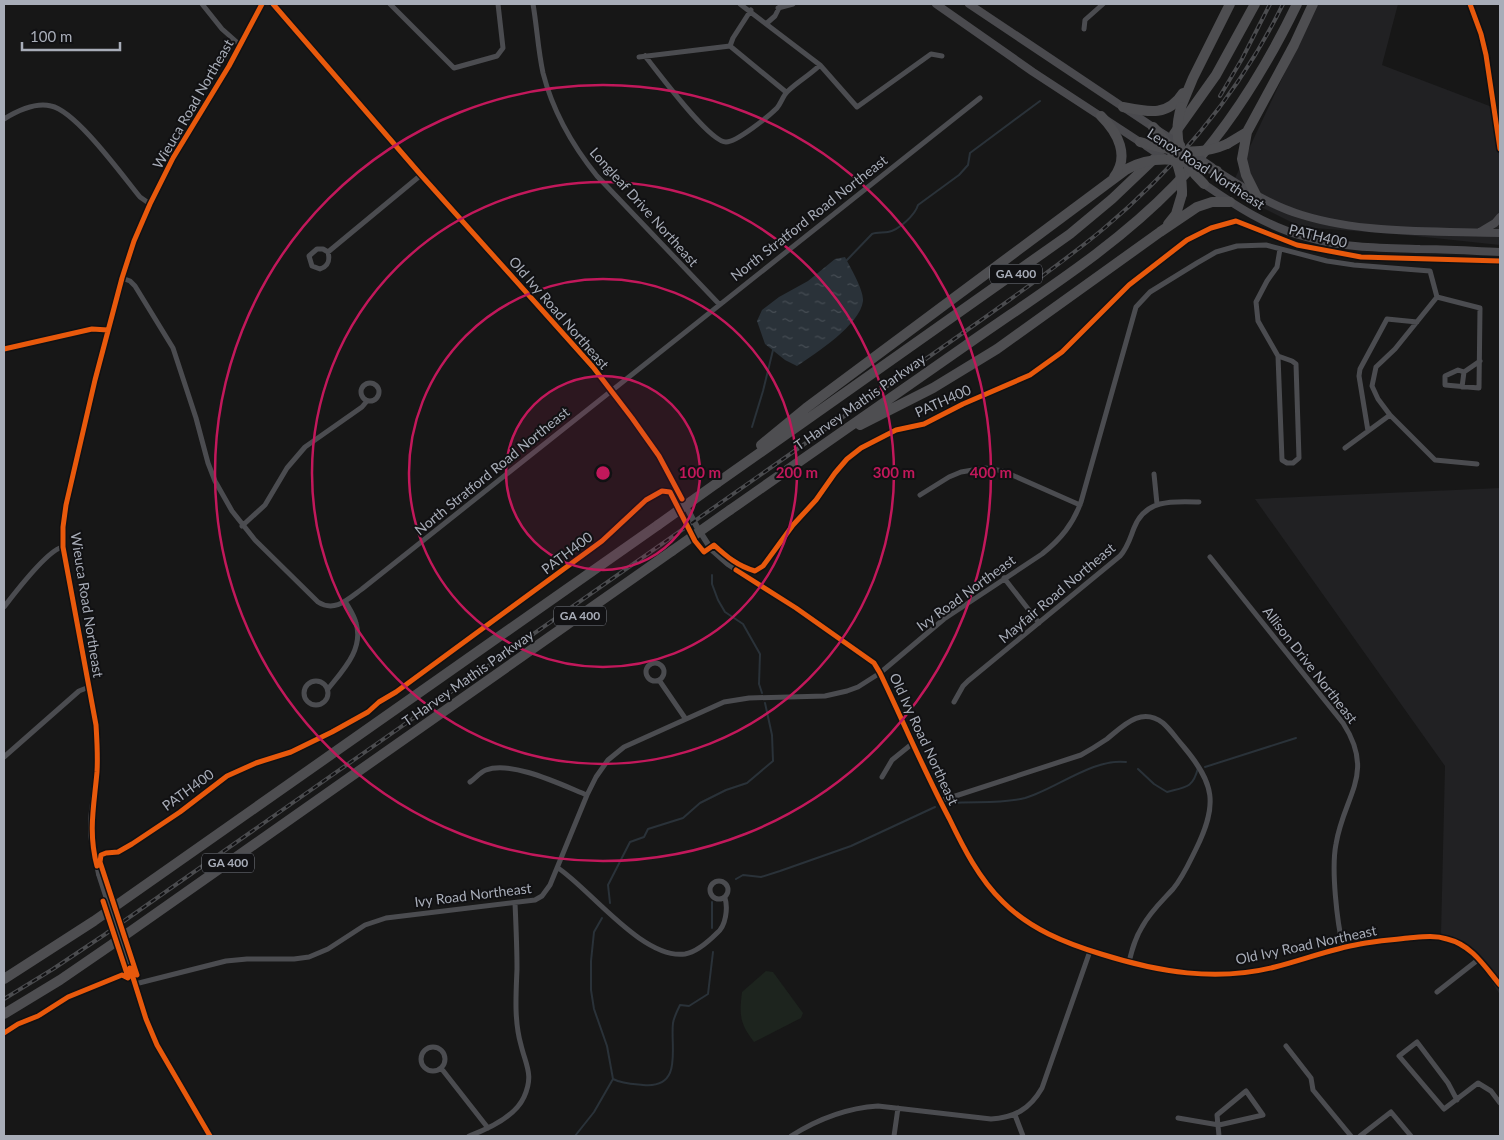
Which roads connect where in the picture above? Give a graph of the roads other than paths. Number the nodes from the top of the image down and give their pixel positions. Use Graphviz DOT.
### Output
graph roads {
  1 [pos="202,4"];
  2 [pos="262,4"];
  3 [pos="273,4"];
  4 [pos="390,4"];
  5 [pos="498,4"];
  6 [pos="533,4"];
  7 [pos="740,4"];
  8 [pos="793,4"];
  9 [pos="936,4"];
  10 [pos="969,4"];
  11 [pos="1103,4"];
  12 [pos="1230,4"];
  13 [pos="1255,4"];
  14 [pos="1297,4"];
  15 [pos="1314,4"];
  16 [pos="1470,4"];
  17 [pos="780,6"];
  18 [pos="751,10"];
  19 [pos="767,24"];
  20 [pos="1084,30"];
  21 [pos="240,45"];
  22 [pos="730,46"];
  23 [pos="942,56"];
  24 [pos="820,65"];
  25 [pos="1193,78"];
  26 [pos="786,92"];
  27 [pos="980,98"];
  28 [pos="1123,107"];
  29 [pos="1102,116"];
  30 [pos="4,119"];
  31 [pos="1153,126"];
  32 [pos="1247,132"];
  33 [pos="1140,142"];
  34 [pos="1500,149"];
  35 [pos="1179,156"];
  36 [pos="1217,171"];
  37 [pos="421,175"];
  38 [pos="1109,182"];
  39 [pos="1204,184"];
  40 [pos="1256,195"];
  41 [pos="1230,202"];
  42 [pos="150,204"];
  43 [pos="1500,217"];
  44 [pos="1160,232"];
  45 [pos="1480,232"];
  46 [pos="1498,232"];
  47 [pos="1280,248"];
  48 [pos="328,252"];
  49 [pos="1500,252"];
  50 [pos="122,278"];
  51 [pos="1437,297"];
  52 [pos="718,304"];
  53 [pos="1417,322"];
  54 [pos="108,330"];
  55 [pos="4,349"];
  56 [pos="1278,356"];
  57 [pos="1480,361"];
  58 [pos="1464,372"];
  59 [pos="1373,384"];
  60 [pos="1361,387"];
  61 [pos="1462,387"];
  62 [pos="611,390"];
  63 [pos="367,401"];
  64 [pos="1390,415"];
  65 [pos="1368,431"];
  66 [pos="838,434"];
  67 [pos="1345,448"];
  68 [pos="1477,464"];
  69 [pos="1154,474"];
  70 [pos="717,484"];
  71 [pos="920,495"];
  72 [pos="1199,502"];
  73 [pos="1157,504"];
  74 [pos="1080,505"];
  75 [pos="242,526"];
  76 [pos="63,547"];
  77 [pos="1210,557"];
  78 [pos="1004,578"];
  79 [pos="345,601"];
  80 [pos="4,607"];
  81 [pos="1039,623"];
  82 [pos="880,673"];
  83 [pos="659,680"];
  84 [pos="89,687"];
  85 [pos="328,689"];
  86 [pos="954,702"];
  87 [pos="685,718"];
  88 [pos="913,743"];
  89 [pos="4,757"];
  90 [pos="882,777"];
  91 [pos="470,782"];
  92 [pos="587,795"];
  93 [pos="940,800"];
  94 [pos="558,868"];
  95 [pos="725,898"];
  96 [pos="514,904"];
  97 [pos="1343,947"];
  98 [pos="1090,950"];
  99 [pos="1479,958"];
  100 [pos="1129,962"];
  101 [pos="4,979"];
  102 [pos="135,984"];
  103 [pos="1500,986"];
  104 [pos="1437,992"];
  105 [pos="4,1014"];
  106 [pos="1286,1046"];
  107 [pos="441,1068"];
  108 [pos="1457,1100"];
  109 [pos="1500,1103"];
  110 [pos="898,1108"];
  111 [pos="1015,1115"];
  112 [pos="1178,1118"];
  113 [pos="1219,1125"];
  114 [pos="488,1128"];
  115 [pos="210,1136"];
  116 [pos="469,1136"];
  117 [pos="791,1136"];
  118 [pos="894,1136"];
  119 [pos="1023,1136"];
  120 [pos="1219,1136"];
  121 [pos="1351,1136"];
  122 [pos="1360,1136"];
  123 [pos="1411,1136"];
  1 -- 21 [label="street"];
  2 -- 21 [label="street, Wieuca Road Northeast"];
  3 -- 37 [label="street, Old Ivy Road Northeast"];
  4 -- 5 [label="street"];
  6 -- 52 [label="street, Longleaf Drive Northeast"];
  7 -- 18 [label="street"];
  8 -- 17 [label="street"];
  9 -- 29 [label="main road, Lenox Road Northeast"];
  10 -- 28 [label="main road, Lenox Road Northeast"];
  11 -- 20 [label="street"];
  12 -- 25 [label="highway"];
  13 -- 70 [label="highway, T Harvey Mathis Parkway / GA 400"];
  14 -- 66 [label="highway, T Harvey Mathis Parkway / GA 400"];
  15 -- 32 [label="highway"];
  16 -- 34 [label="street"];
  17 -- 19 [label="street"];
  18 -- 19 [label="street"];
  18 -- 22 [label="street"];
  19 -- 24 [label="street"];
  21 -- 42 [label="street, Wieuca Road Northeast"];
  22 -- 26 [label="street"];
  22 -- 26 [label="street"];
  23 -- 24 [label="street"];
  24 -- 26 [label="street"];
  25 -- 28 [label="highway"];
  25 -- 35 [label="highway, bridge"];
  27 -- 52 [label="street, North Stratford Road Northeast"];
  28 -- 31 [label="main road, Lenox Road Northeast"];
  29 -- 33 [label="main road, Lenox Road Northeast"];
  29 -- 38 [label="highway"];
  30 -- 42 [label="street"];
  31 -- 35 [label="highway, bridge"];
  32 -- 35 [label="highway, bridge"];
  32 -- 40 [label="highway"];
  33 -- 35 [label="highway, bridge"];
  35 -- 36 [label="highway, bridge"];
  35 -- 38 [label="highway, bridge"];
  35 -- 39 [label="highway, bridge"];
  35 -- 44 [label="highway, bridge"];
  36 -- 40 [label="main road, Lenox Road Northeast"];
  37 -- 48 [label="street"];
  37 -- 62 [label="street, Old Ivy Road Northeast"];
  38 -- 70 [label="highway"];
  39 -- 41 [label="main road, Lenox Road Northeast"];
  40 -- 45 [label="main road, Lenox Road Northeast"];
  41 -- 44 [label="highway"];
  41 -- 49 [label="main road, Lenox Road Northeast"];
  42 -- 50 [label="street, Wieuca Road Northeast"];
  43 -- 45 [label="main road"];
  44 -- 66 [label="highway"];
  45 -- 46 [label="main road, Lenox Road Northeast"];
  47 -- 51 [label="street, Ivy Road Northeast"];
  47 -- 56 [label="street"];
  47 -- 74 [label="street, Ivy Road Northeast"];
  48 -- 48 [label="street"];
  50 -- 54 [label="street, Wieuca Road Northeast"];
  50 -- 75 [label="street"];
  51 -- 53 [label="street"];
  51 -- 57 [label="street"];
  52 -- 62 [label="street, North Stratford Road Northeast"];
  53 -- 59 [label="street"];
  53 -- 60 [label="street"];
  54 -- 55 [label="street"];
  54 -- 76 [label="street, Wieuca Road Northeast"];
  56 -- 56 [label="street"];
  57 -- 58 [label="street"];
  57 -- 61 [label="street"];
  58 -- 61 [label="street"];
  58 -- 61 [label="street"];
  59 -- 60 [label="street"];
  59 -- 64 [label="street"];
  60 -- 65 [label="street"];
  62 -- 79 [label="street, North Stratford Road Northeast"];
  62 -- 82 [label="street, Old Ivy Road Northeast"];
  63 -- 75 [label="street"];
  64 -- 65 [label="street"];
  64 -- 68 [label="street"];
  65 -- 67 [label="street"];
  66 -- 105 [label="highway, T Harvey Mathis Parkway / GA 400, bridge"];
  69 -- 73 [label="street"];
  70 -- 101 [label="highway, T Harvey Mathis Parkway / GA 400, bridge"];
  71 -- 74 [label="street"];
  72 -- 73 [label="street"];
  73 -- 81 [label="street, Mayfair Road Northeast"];
  74 -- 78 [label="street, Ivy Road Northeast"];
  75 -- 79 [label="street"];
  76 -- 80 [label="street"];
  76 -- 84 [label="street, Wieuca Road Northeast"];
  77 -- 97 [label="street, Allison Drive Northeast"];
  78 -- 81 [label="street"];
  78 -- 82 [label="street, Ivy Road Northeast"];
  79 -- 85 [label="street"];
  81 -- 86 [label="street, Mayfair Road Northeast"];
  82 -- 87 [label="street, Ivy Road Northeast"];
  82 -- 88 [label="street, Old Ivy Road Northeast"];
  83 -- 87 [label="street"];
  84 -- 89 [label="street"];
  84 -- 102 [label="street, Wieuca Road Northeast, bridge"];
  85 -- 85 [label="street"];
  87 -- 92 [label="street, Ivy Road Northeast"];
  88 -- 90 [label="street"];
  88 -- 93 [label="street, Old Ivy Road Northeast"];
  91 -- 92 [label="street"];
  92 -- 94 [label="street, Ivy Road Northeast"];
  93 -- 98 [label="street, Old Ivy Road Northeast"];
  93 -- 100 [label="street"];
  94 -- 95 [label="street"];
  94 -- 96 [label="street, Ivy Road Northeast"];
  96 -- 102 [label="street, Ivy Road Northeast"];
  96 -- 114 [label="street"];
  97 -- 99 [label="street, Old Ivy Road Northeast"];
  97 -- 100 [label="street, Old Ivy Road Northeast"];
  98 -- 100 [label="street, Old Ivy Road Northeast"];
  98 -- 111 [label="street"];
  99 -- 103 [label="street, Old Ivy Road Northeast"];
  99 -- 104 [label="street"];
  102 -- 115 [label="street, Wieuca Road Northeast"];
  106 -- 121 [label="street"];
  107 -- 107 [label="street"];
  107 -- 114 [label="street"];
  108 -- 108 [label="street"];
  108 -- 109 [label="street"];
  110 -- 111 [label="street"];
  110 -- 117 [label="street"];
  110 -- 118 [label="street"];
  111 -- 119 [label="street"];
  112 -- 113 [label="street"];
  113 -- 113 [label="street"];
  113 -- 120 [label="street"];
  114 -- 116 [label="street"];
  122 -- 123 [label="street"];
}
